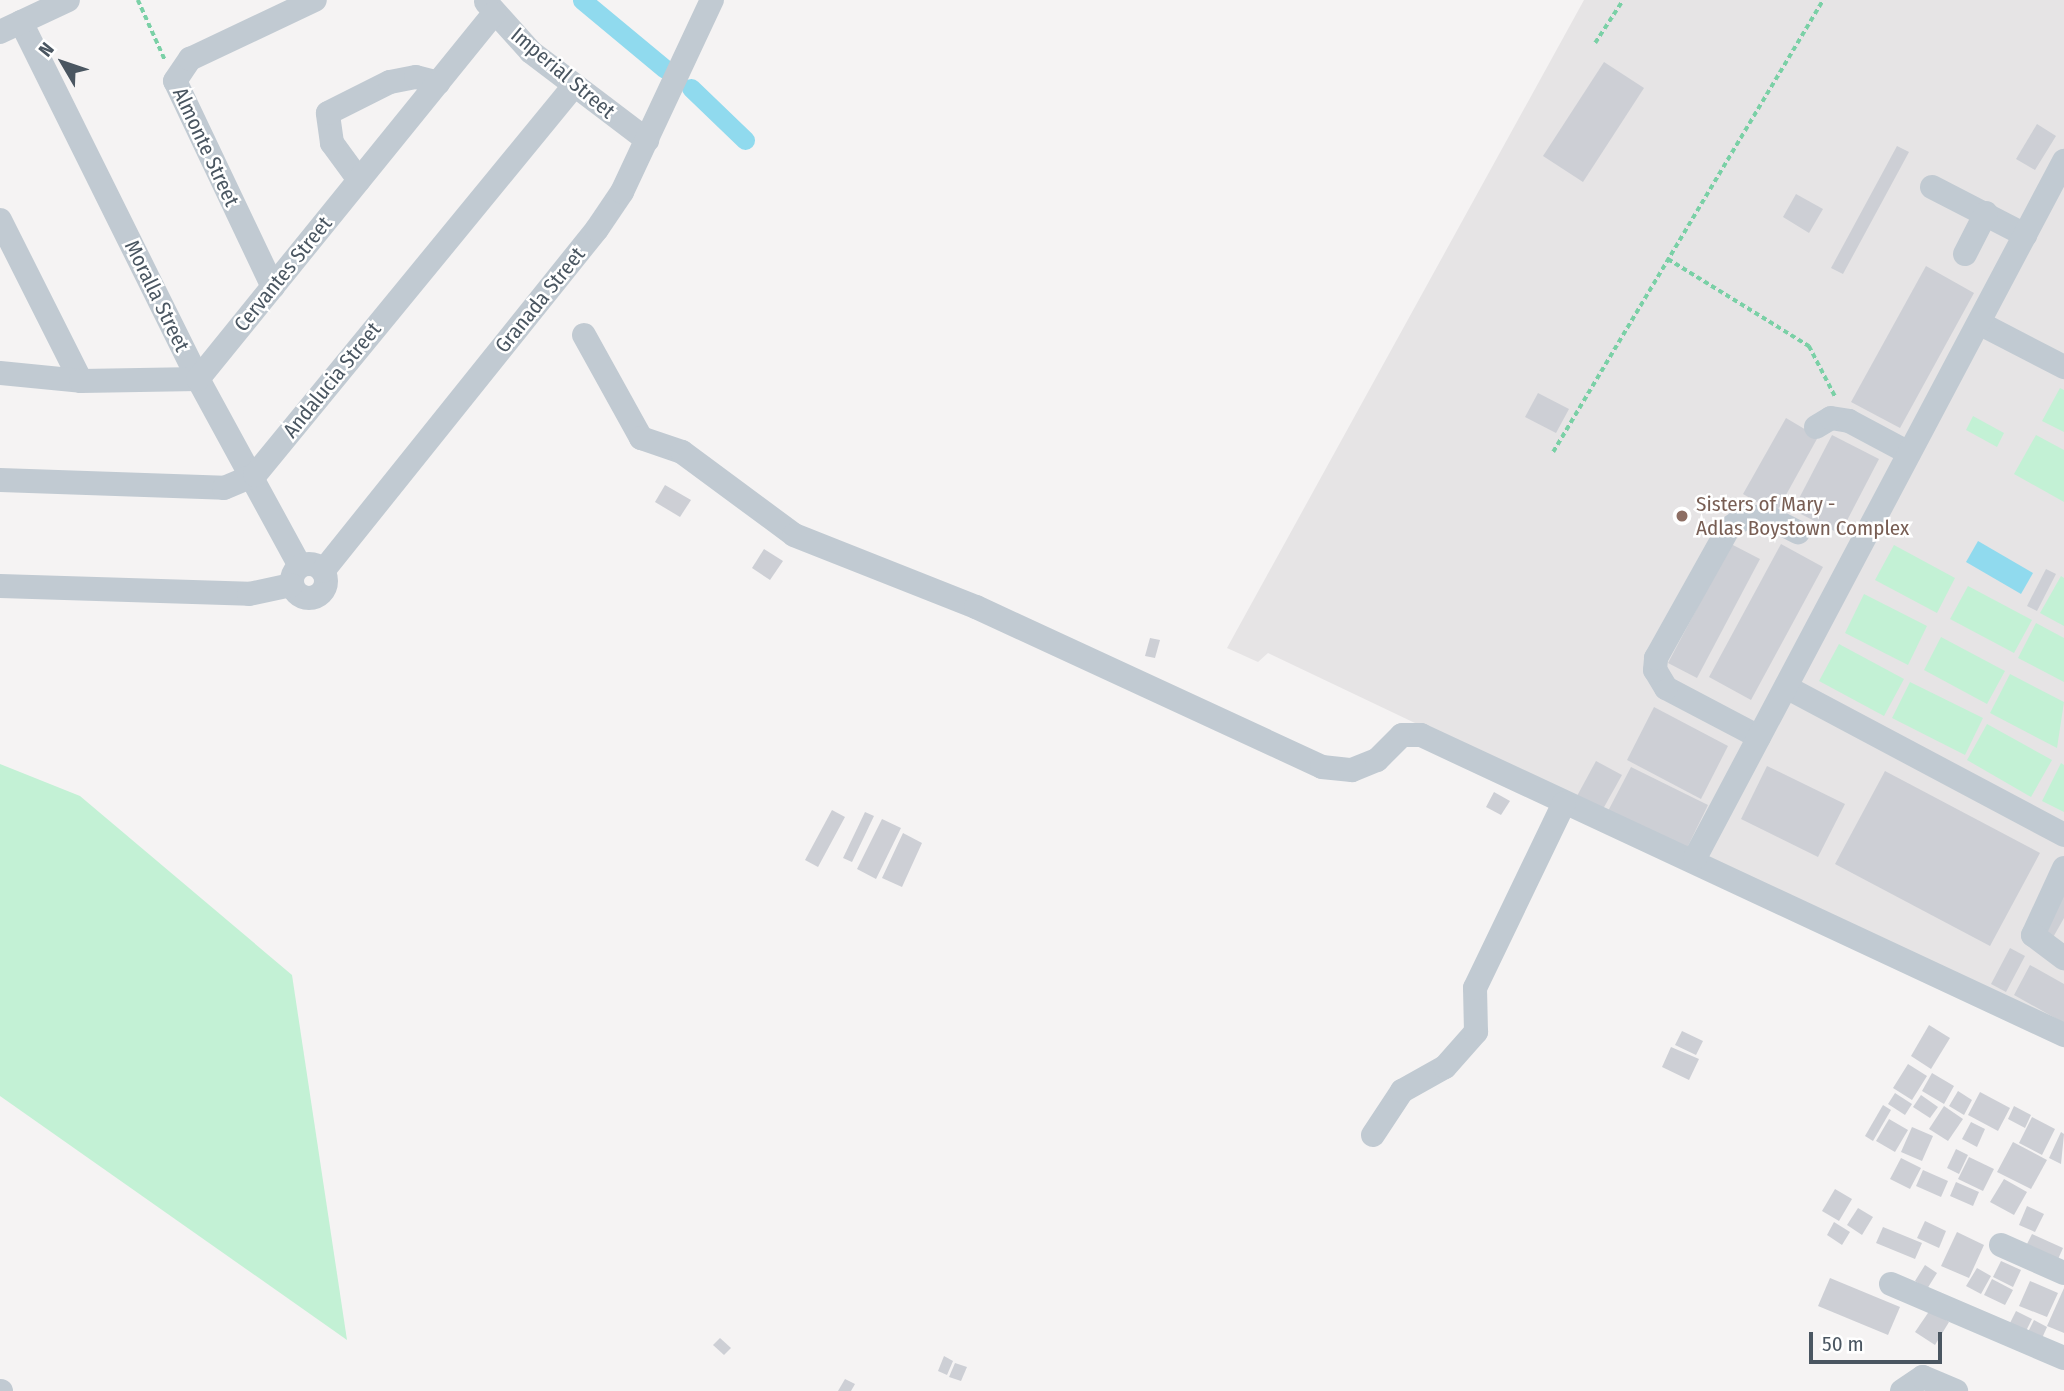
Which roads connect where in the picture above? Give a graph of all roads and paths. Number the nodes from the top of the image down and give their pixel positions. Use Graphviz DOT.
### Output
graph roads {
  1 [pos="68,0"];
  2 [pos="138,0"];
  3 [pos="315,0"];
  4 [pos="1623,0"];
  5 [pos="1823,0"];
  6 [pos="704,4"];
  7 [pos="489,7"];
  8 [pos="11,27"];
  9 [pos="1595,43"];
  10 [pos="175,81"];
  11 [pos="438,83"];
  12 [pos="573,87"];
  13 [pos="647,140"];
  14 [pos="2064,161"];
  15 [pos="359,180"];
  16 [pos="1931,187"];
  17 [pos="1986,214"];
  18 [pos="0,220"];
  19 [pos="2025,234"];
  20 [pos="1965,254"];
  21 [pos="1668,259"];
  22 [pos="273,287"];
  23 [pos="1979,323"];
  24 [pos="584,335"];
  25 [pos="2064,368"];
  26 [pos="0,373"];
  27 [pos="198,379"];
  28 [pos="81,381"];
  29 [pos="1849,421"];
  30 [pos="1816,427"];
  31 [pos="1553,452"];
  32 [pos="1909,453"];
  33 [pos="255,475"];
  34 [pos="0,480"];
  35 [pos="1798,532"];
  36 [pos="305,574"];
  37 [pos="0,586"];
  38 [pos="1786,687"];
  39 [pos="1759,737"];
  40 [pos="1564,803"];
  41 [pos="2064,835"];
  42 [pos="1695,858"];
  43 [pos="2064,868"];
  44 [pos="2064,958"];
  45 [pos="2064,1035"];
  46 [pos="1373,1135"];
  47 [pos="2001,1245"];
  48 [pos="2064,1273"];
  49 [pos="1891,1284"];
  50 [pos="2064,1358"];
  51 [pos="1903,1389"];
  52 [pos="1956,1391"];
  1 -- 8 [label="street"];
  2 -- 10 [label="path"];
  3 -- 10 [label="street, Almonte Street"];
  4 -- 9 [label="path"];
  5 -- 21 [label="path"];
  6 -- 13 [label="street, Granada Street"];
  7 -- 11 [label="street, Cervantes Street"];
  7 -- 12 [label="street, Imperial Street"];
  8 -- 27 [label="street, Moralla Street"];
  10 -- 22 [label="street, Almonte Street"];
  11 -- 15 [label="street, Cervantes Street"];
  11 -- 15 [label="street"];
  12 -- 13 [label="street, Imperial Street"];
  12 -- 33 [label="street, Andalucia Street"];
  13 -- 36 [label="street, Granada Street"];
  14 -- 19 [label="street"];
  15 -- 22 [label="street, Cervantes Street"];
  16 -- 17 [label="street"];
  17 -- 19 [label="street"];
  17 -- 20 [label="street"];
  18 -- 28 [label="street"];
  19 -- 23 [label="street"];
  21 -- 29 [label="path"];
  21 -- 31 [label="path"];
  22 -- 27 [label="street, Cervantes Street"];
  23 -- 25 [label="street"];
  23 -- 32 [label="street"];
  24 -- 40 [label="street"];
  26 -- 28 [label="street"];
  27 -- 28 [label="street"];
  27 -- 33 [label="street, Moralla Street"];
  29 -- 30 [label="street"];
  29 -- 32 [label="street"];
  32 -- 38 [label="street"];
  33 -- 34 [label="street, Andalucia Street"];
  33 -- 36 [label="street, Moralla Street"];
  35 -- 39 [label="street"];
  36 -- 37 [label="street"];
  38 -- 39 [label="street"];
  38 -- 41 [label="street"];
  39 -- 42 [label="street"];
  40 -- 45 [label="street"];
  40 -- 46 [label="street"];
  43 -- 44 [label="street"];
  47 -- 48 [label="street"];
  49 -- 50 [label="street"];
  51 -- 52 [label="street"];
}
